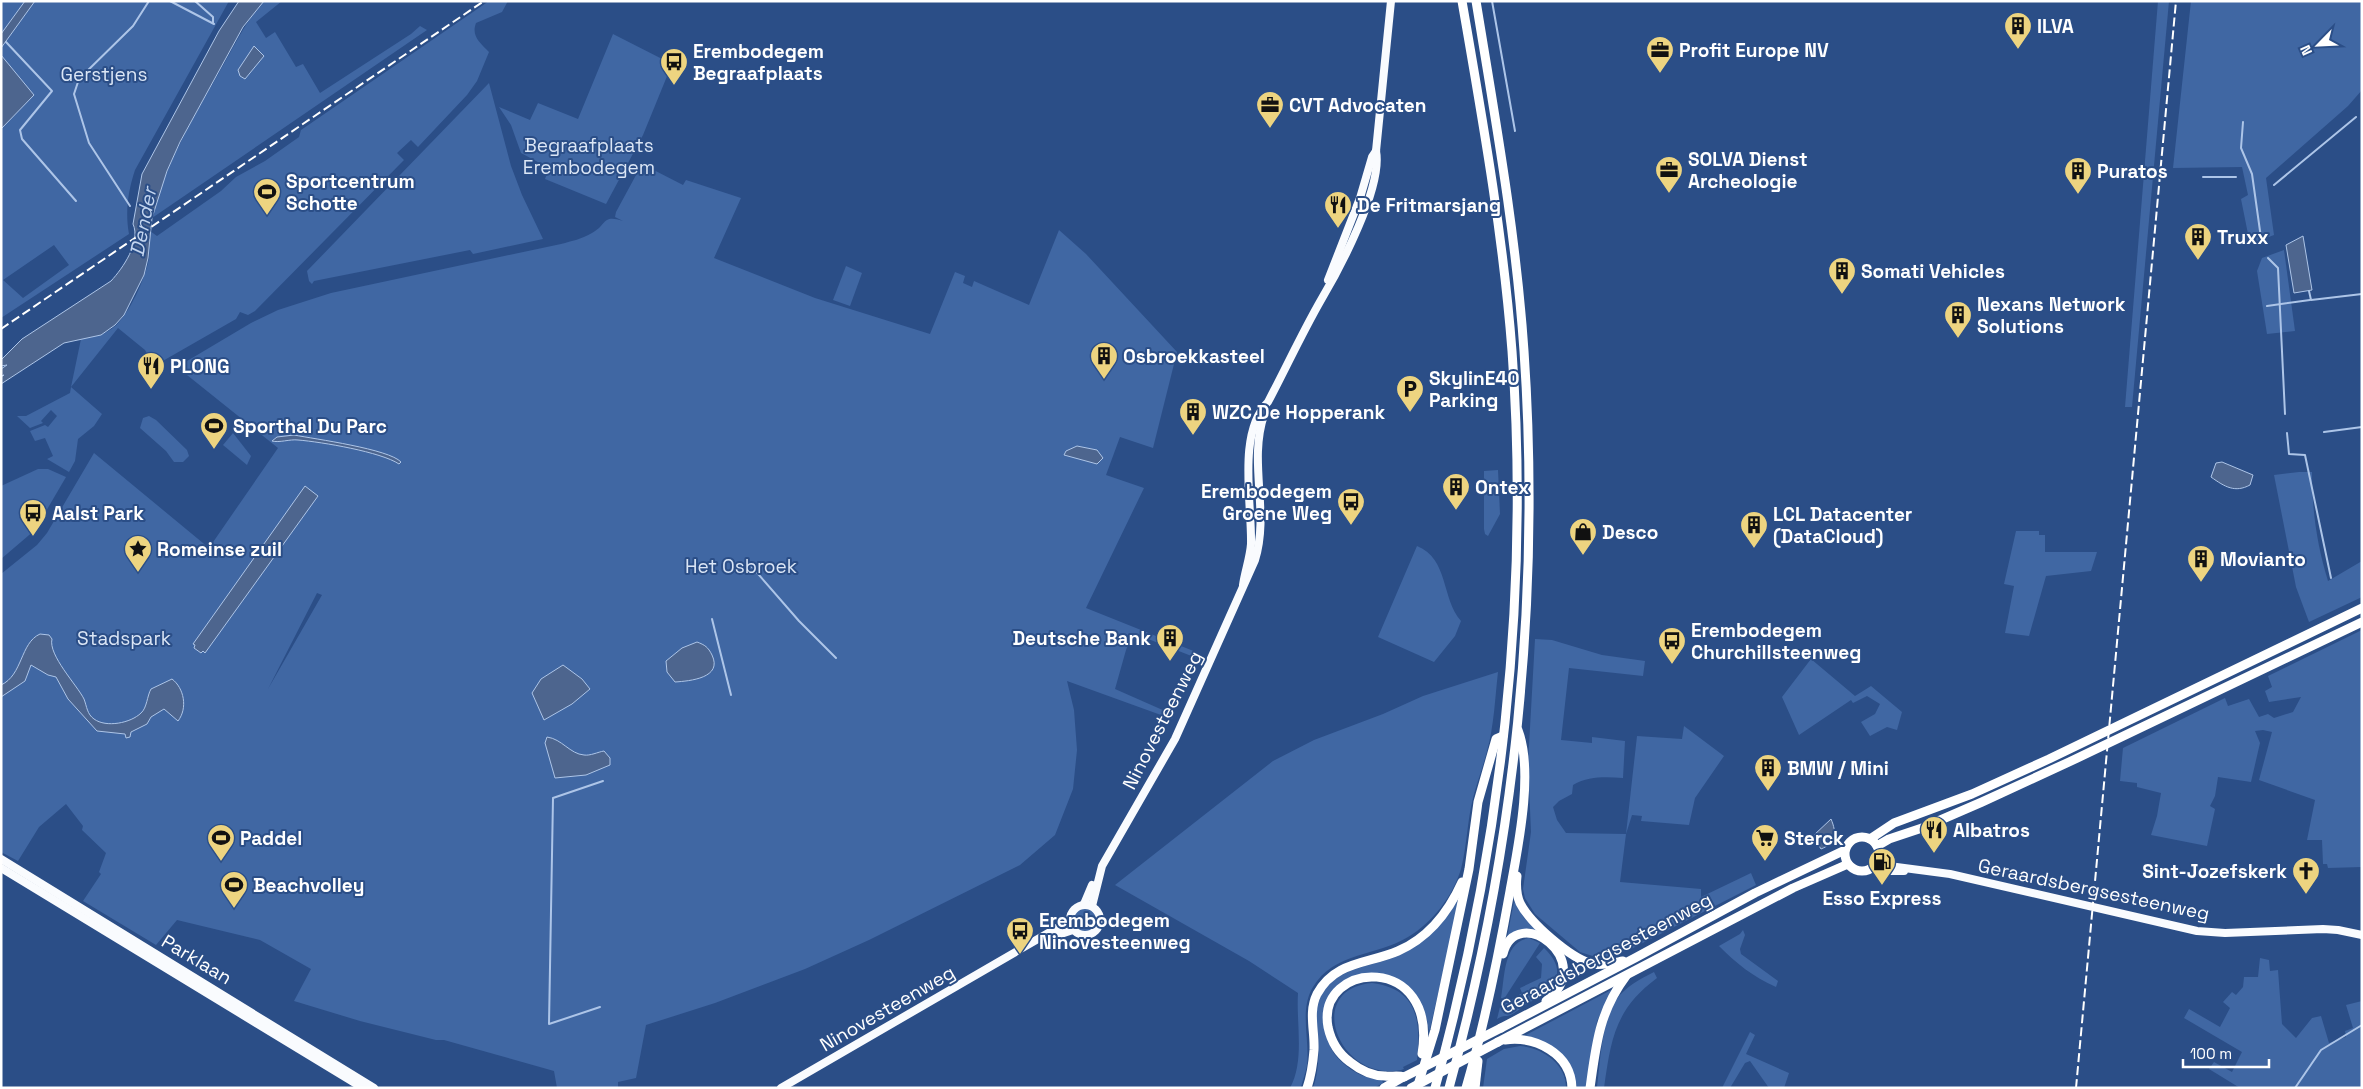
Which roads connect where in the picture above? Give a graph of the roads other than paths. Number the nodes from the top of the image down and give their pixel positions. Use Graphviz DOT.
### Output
graph roads {
  1 [pos="1391,1"];
  2 [pos="1462,1"];
  3 [pos="1476,1"];
  4 [pos="2362,608"];
  5 [pos="2362,622"];
  6 [pos="1517,727"];
  7 [pos="1503,736"];
  8 [pos="1870,839"];
  9 [pos="1877,846"];
  10 [pos="1845,850"];
  11 [pos="1,859"];
  12 [pos="1877,861"];
  13 [pos="1515,862"];
  14 [pos="1848,864"];
  15 [pos="1,868"];
  16 [pos="1468,868"];
  17 [pos="1088,905"];
  18 [pos="1069,922"];
  19 [pos="1073,930"];
  20 [pos="2362,935"];
  21 [pos="1036,942"];
  22 [pos="1646,951"];
  23 [pos="1496,970"];
  24 [pos="1626,976"];
  25 [pos="1536,1009"];
  26 [pos="1480,1040"];
  27 [pos="1499,1042"];
  28 [pos="1421,1072"];
  29 [pos="1404,1077"];
  30 [pos="363,1088"];
  31 [pos="374,1088"];
  32 [pos="781,1088"];
  33 [pos="1307,1088"];
  34 [pos="1384,1088"];
  35 [pos="1411,1088"];
  36 [pos="1417,1088"];
  37 [pos="1436,1088"];
  38 [pos="1449,1088"];
  39 [pos="1466,1088"];
  40 [pos="1475,1088"];
  41 [pos="1572,1088"];
  42 [pos="1590,1088"];
  1 -- 17 [label="main road, Ninovesteenweg"];
  2 -- 7 [label="highway"];
  3 -- 6 [label="highway"];
  4 -- 8 [label="highway"];
  5 -- 9 [label="highway"];
  6 -- 13 [label="highway"];
  6 -- 38 [label="highway"];
  7 -- 16 [label="highway"];
  7 -- 37 [label="highway"];
  8 -- 9 [label="highway"];
  8 -- 10 [label="highway, Geraardsbergsesteenweg"];
  9 -- 12 [label="highway"];
  10 -- 14 [label="highway"];
  10 -- 22 [label="highway, Geraardsbergsesteenweg"];
  11 -- 31 [label="main road, Parklaan"];
  12 -- 14 [label="highway, Geraardsbergsesteenweg"];
  12 -- 20 [label="main road, Geraardsbergsesteenweg"];
  13 -- 22 [label="highway"];
  13 -- 23 [label="highway"];
  14 -- 24 [label="highway, Geraardsbergsesteenweg"];
  15 -- 30 [label="main road, Parklaan"];
  16 -- 28 [label="highway"];
  16 -- 33 [label="highway"];
  17 -- 18 [label="main road"];
  17 -- 19 [label="main road"];
  18 -- 19 [label="main road"];
  18 -- 21 [label="main road, Ninovesteenweg"];
  19 -- 21 [label="main road, Ninovesteenweg"];
  21 -- 32 [label="main road, Ninovesteenweg"];
  22 -- 25 [label="highway, Geraardsbergsesteenweg"];
  23 -- 25 [label="highway"];
  23 -- 26 [label="highway"];
  24 -- 27 [label="highway, Geraardsbergsesteenweg"];
  24 -- 42 [label="highway"];
  25 -- 29 [label="highway, Geraardsbergsesteenweg, bridge"];
  26 -- 39 [label="highway"];
  26 -- 40 [label="highway"];
  27 -- 35 [label="highway, Geraardsbergsesteenweg, bridge"];
  27 -- 41 [label="highway"];
  28 -- 29 [label="highway"];
  28 -- 36 [label="highway"];
  29 -- 34 [label="highway, Geraardsbergsesteenweg"];
}
